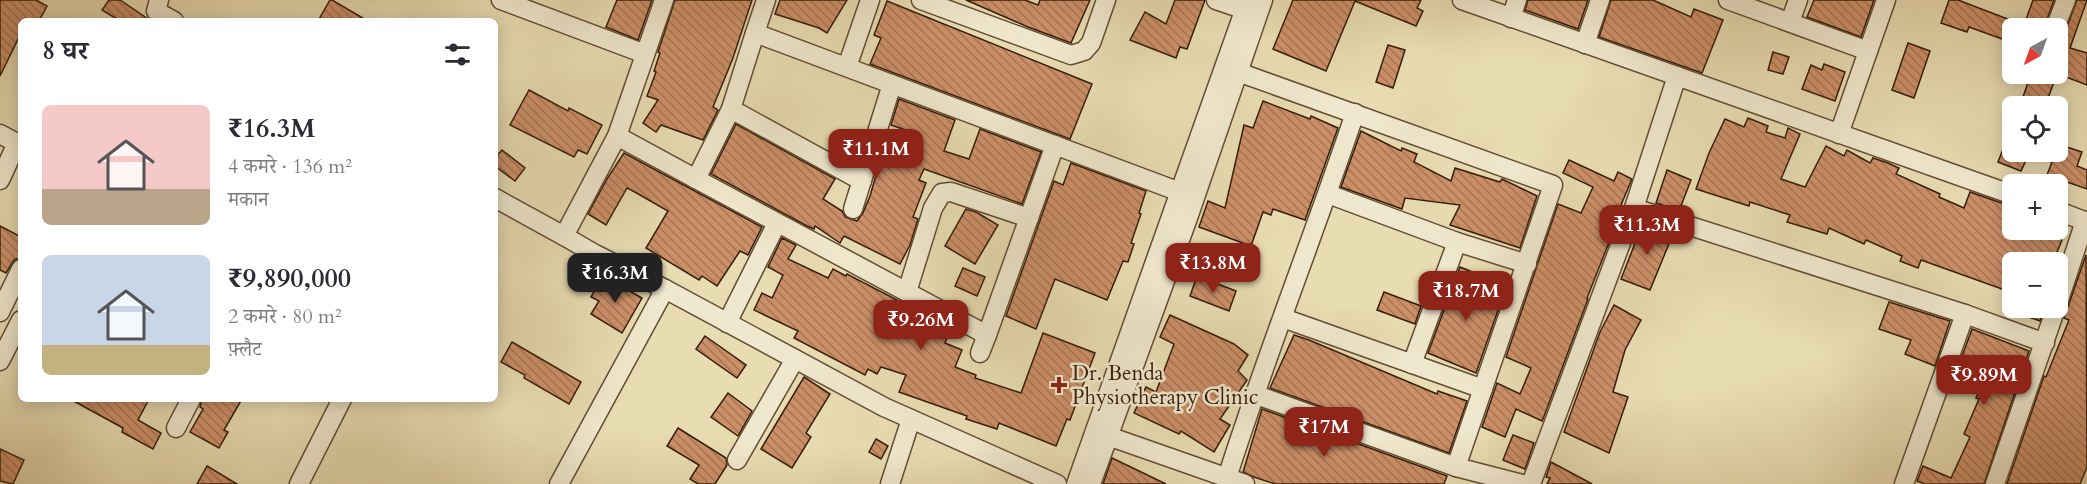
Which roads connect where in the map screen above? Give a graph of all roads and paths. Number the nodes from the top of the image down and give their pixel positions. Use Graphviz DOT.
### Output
graph roads {
  1 [pos="501,0"];
  2 [pos="664,0"];
  3 [pos="766,0"];
  4 [pos="870,0"];
  5 [pos="921,0"];
  6 [pos="1106,0"];
  7 [pos="1216,0"];
  8 [pos="1462,0"];
  9 [pos="1517,0"];
  10 [pos="1600,0"];
  11 [pos="1728,0"];
  12 [pos="1798,0"];
  13 [pos="1886,0"];
  14 [pos="2066,0"];
  15 [pos="1253,6"];
  16 [pos="155,11"];
  17 [pos="168,18"];
  18 [pos="1511,18"];
  19 [pos="2059,18"];
  20 [pos="1790,22"];
  21 [pos="754,33"];
  22 [pos="1585,44"];
  23 [pos="1868,51"];
  24 [pos="645,54"];
  25 [pos="847,67"];
  26 [pos="1238,72"];
  27 [pos="1677,76"];
  28 [pos="892,84"];
  29 [pos="731,109"];
  30 [pos="1355,113"];
  31 [pos="0,134"];
  32 [pos="1839,134"];
  33 [pos="617,136"];
  34 [pos="18,138"];
  35 [pos="18,140"];
  36 [pos="1055,145"];
  37 [pos="696,179"];
  38 [pos="0,180"];
  39 [pos="862,181"];
  40 [pos="2002,191"];
  41 [pos="1180,192"];
  42 [pos="1328,194"];
  43 [pos="498,200"];
  44 [pos="1634,208"];
  45 [pos="853,209"];
  46 [pos="2068,215"];
  47 [pos="1029,218"];
  48 [pos="2086,221"];
  49 [pos="777,223"];
  50 [pos="564,236"];
  51 [pos="1457,242"];
  52 [pos="1527,264"];
  53 [pos="18,272"];
  54 [pos="2068,274"];
  55 [pos="6,286"];
  56 [pos="665,289"];
  57 [pos="907,292"];
  58 [pos="0,312"];
  59 [pos="1965,315"];
  60 [pos="1283,318"];
  61 [pos="2053,318"];
  62 [pos="728,323"];
  63 [pos="18,326"];
  64 [pos="987,335"];
  65 [pos="2045,343"];
  66 [pos="980,353"];
  67 [pos="795,359"];
  68 [pos="0,361"];
  69 [pos="1412,364"];
  70 [pos="1483,389"];
  71 [pos="1254,394"];
  72 [pos="189,402"];
  73 [pos="340,402"];
  74 [pos="911,419"];
  75 [pos="176,428"];
  76 [pos="1108,436"];
  77 [pos="737,460"];
  78 [pos="1456,467"];
  79 [pos="1227,478"];
  80 [pos="299,484"];
  81 [pos="559,484"];
  82 [pos="890,484"];
  83 [pos="1057,484"];
  84 [pos="1076,484"];
  85 [pos="1091,484"];
  86 [pos="1245,484"];
  87 [pos="1522,484"];
  88 [pos="1531,484"];
  89 [pos="1904,484"];
  90 [pos="1995,484"];
  1 -- 24 [label="street"];
  2 -- 24 [label="street"];
  3 -- 21 [label="street"];
  4 -- 25 [label="street"];
  5 -- 6 [label="street"];
  7 -- 15 [label="street"];
  8 -- 18 [label="street"];
  9 -- 18 [label="street"];
  10 -- 22 [label="street"];
  11 -- 20 [label="street"];
  12 -- 20 [label="street"];
  13 -- 23 [label="street"];
  14 -- 19 [label="street"];
  15 -- 26 [label="street"];
  15 -- 41 [label="street"];
  16 -- 17 [label="street"];
  18 -- 22 [label="street"];
  20 -- 23 [label="street"];
  21 -- 25 [label="street"];
  21 -- 29 [label="street"];
  22 -- 27 [label="street"];
  23 -- 32 [label="street"];
  24 -- 33 [label="street"];
  25 -- 28 [label="street"];
  26 -- 30 [label="street"];
  26 -- 76 [label="street"];
  27 -- 32 [label="street"];
  27 -- 44 [label="street"];
  28 -- 36 [label="street"];
  28 -- 39 [label="street"];
  29 -- 37 [label="street"];
  29 -- 39 [label="street"];
  30 -- 42 [label="street"];
  30 -- 52 [label="street"];
  31 -- 34 [label="street"];
  32 -- 40 [label="street"];
  33 -- 37 [label="street"];
  33 -- 50 [label="street"];
  35 -- 38 [label="street"];
  36 -- 41 [label="street"];
  36 -- 47 [label="street"];
  37 -- 49 [label="street"];
  39 -- 45 [label="street"];
  41 -- 84 [label="street"];
  42 -- 51 [label="street"];
  42 -- 60 [label="street"];
  43 -- 50 [label="street"];
  44 -- 59 [label="street"];
  44 -- 88 [label="street"];
  46 -- 48 [label="street"];
  47 -- 57 [label="street"];
  47 -- 64 [label="street"];
  48 -- 54 [label="street"];
  49 -- 57 [label="street"];
  49 -- 62 [label="street"];
  50 -- 56 [label="street"];
  51 -- 52 [label="street"];
  51 -- 69 [label="street"];
  52 -- 70 [label="street"];
  53 -- 55 [label="street"];
  55 -- 58 [label="street"];
  56 -- 62 [label="street"];
  56 -- 81 [label="street"];
  57 -- 64 [label="street"];
  59 -- 65 [label="street"];
  59 -- 89 [label="street"];
  60 -- 69 [label="street"];
  60 -- 71 [label="street"];
  61 -- 65 [label="street"];
  62 -- 67 [label="street"];
  63 -- 68 [label="street"];
  64 -- 66 [label="street"];
  65 -- 90 [label="street"];
  67 -- 74 [label="street"];
  67 -- 77 [label="street"];
  69 -- 70 [label="street"];
  70 -- 78 [label="street"];
  71 -- 78 [label="street"];
  71 -- 79 [label="street"];
  72 -- 75 [label="street"];
  73 -- 80 [label="street"];
  74 -- 82 [label="street"];
  74 -- 83 [label="street"];
  76 -- 79 [label="street"];
  76 -- 85 [label="street"];
  78 -- 87 [label="street"];
  79 -- 86 [label="street"];
}
